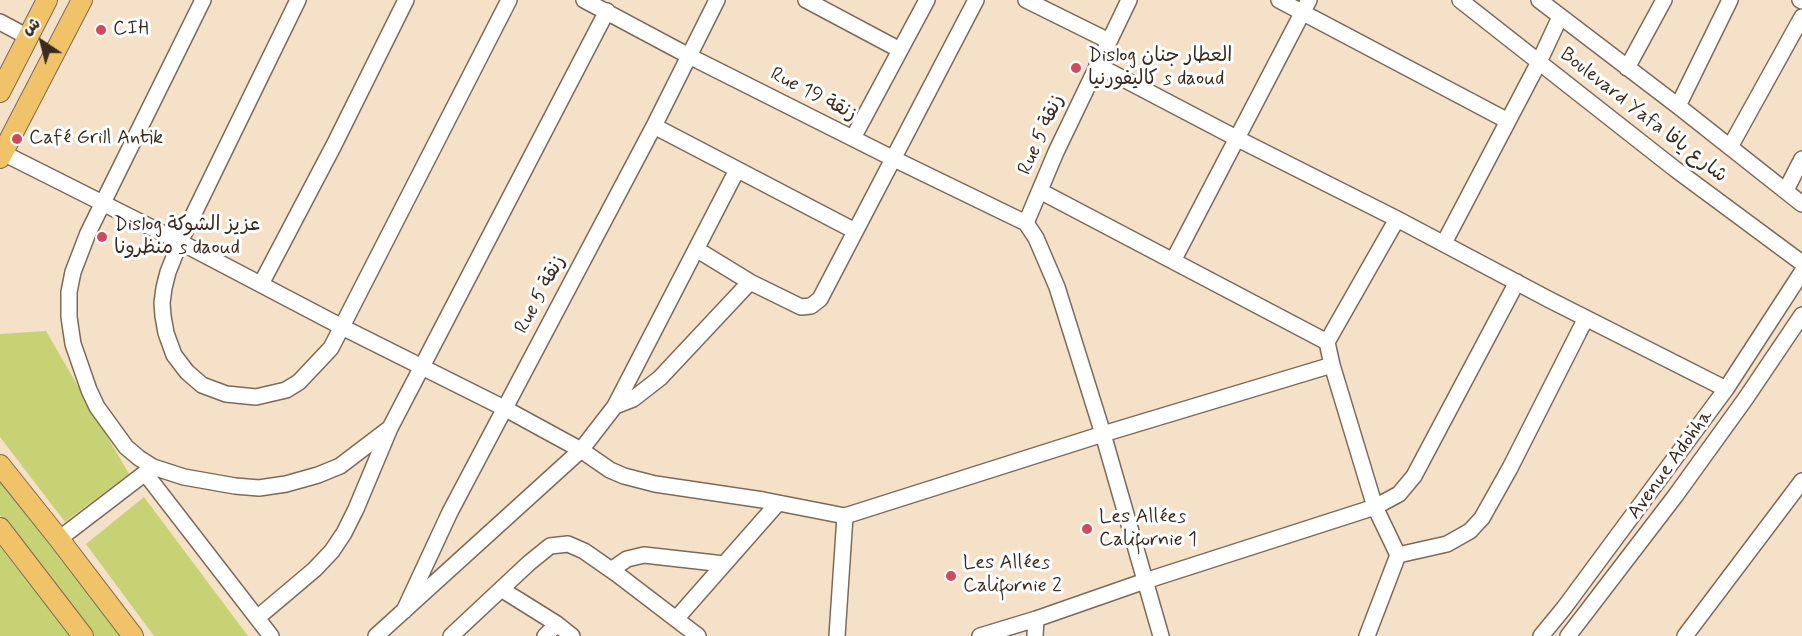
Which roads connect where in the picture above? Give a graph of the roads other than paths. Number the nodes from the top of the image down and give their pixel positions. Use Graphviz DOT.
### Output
graph roads {
  1 [pos="47,0"];
  2 [pos="82,0"];
  3 [pos="203,0"];
  4 [pos="298,0"];
  5 [pos="406,0"];
  6 [pos="509,0"];
  7 [pos="584,0"];
  8 [pos="717,0"];
  9 [pos="806,0"];
  10 [pos="927,0"];
  11 [pos="976,0"];
  12 [pos="1026,0"];
  13 [pos="1129,0"];
  14 [pos="1279,0"];
  15 [pos="1460,0"];
  16 [pos="1539,0"];
  17 [pos="1664,0"];
  18 [pos="1730,0"];
  19 [pos="1306,6"];
  20 [pos="607,11"];
  21 [pos="1560,17"];
  22 [pos="1802,17"];
  23 [pos="0,22"];
  24 [pos="28,37"];
  25 [pos="1109,41"];
  26 [pos="900,50"];
  27 [pos="689,56"];
  28 [pos="1539,62"];
  29 [pos="1098,65"];
  30 [pos="1627,68"];
  31 [pos="0,92"];
  32 [pos="1678,106"];
  33 [pos="1508,121"];
  34 [pos="654,126"];
  35 [pos="852,138"];
  36 [pos="1238,139"];
  37 [pos="1730,147"];
  38 [pos="2,156"];
  39 [pos="892,158"];
  40 [pos="1802,159"];
  41 [pos="737,170"];
  42 [pos="1786,190"];
  43 [pos="1040,191"];
  44 [pos="102,203"];
  45 [pos="1802,204"];
  46 [pos="1397,219"];
  47 [pos="1026,223"];
  48 [pos="855,231"];
  49 [pos="180,242"];
  50 [pos="1444,243"];
  51 [pos="696,249"];
  52 [pos="1173,261"];
  53 [pos="1802,263"];
  54 [pos="1802,272"];
  55 [pos="750,282"];
  56 [pos="1517,282"];
  57 [pos="261,284"];
  58 [pos="1802,315"];
  59 [pos="1586,318"];
  60 [pos="342,327"];
  61 [pos="1328,342"];
  62 [pos="1332,365"];
  63 [pos="423,367"];
  64 [pos="1726,389"];
  65 [pos="615,405"];
  66 [pos="504,408"];
  67 [pos="390,428"];
  68 [pos="1103,434"];
  69 [pos="581,450"];
  70 [pos="0,465"];
  71 [pos="149,470"];
  72 [pos="1802,481"];
  73 [pos="777,503"];
  74 [pos="1375,507"];
  75 [pos="845,516"];
  76 [pos="0,528"];
  77 [pos="59,539"];
  78 [pos="1398,555"];
  79 [pos="723,564"];
  80 [pos="611,570"];
  81 [pos="1145,581"];
  82 [pos="501,589"];
  83 [pos="404,611"];
  84 [pos="257,618"];
  85 [pos="676,619"];
  86 [pos="1036,619"];
  87 [pos="557,624"];
  88 [pos="83,636"];
  89 [pos="133,636"];
  90 [pos="271,636"];
  91 [pos="376,636"];
  92 [pos="451,636"];
  93 [pos="545,636"];
  94 [pos="572,636"];
  95 [pos="698,636"];
  96 [pos="837,636"];
  97 [pos="980,636"];
  98 [pos="1035,636"];
  99 [pos="1161,636"];
  100 [pos="1367,636"];
  101 [pos="1540,636"];
  102 [pos="1568,636"];
  103 [pos="1685,636"];
  1 -- 24 [label="main road"];
  2 -- 38 [label="main road"];
  3 -- 44 [label="street"];
  4 -- 49 [label="street"];
  5 -- 57 [label="street"];
  6 -- 60 [label="street"];
  7 -- 20 [label="street, Rue 19 زنقة"];
  8 -- 27 [label="street, Rue 5 زنقة"];
  9 -- 26 [label="street"];
  10 -- 26 [label="street"];
  11 -- 39 [label="street"];
  12 -- 25 [label="street"];
  13 -- 25 [label="street, Rue 5 زنقة"];
  14 -- 19 [label="street"];
  15 -- 28 [label="street, Boulevard Yafa شارع يافا"];
  16 -- 21 [label="street, Boulevard Yafa شارع يافا"];
  17 -- 30 [label="street"];
  18 -- 32 [label="street"];
  19 -- 33 [label="street"];
  19 -- 36 [label="street"];
  20 -- 27 [label="street, Rue 19 زنقة"];
  20 -- 63 [label="street"];
  21 -- 28 [label="street"];
  21 -- 30 [label="street, Boulevard Yafa شارع يافا"];
  22 -- 37 [label="street"];
  23 -- 24 [label="street"];
  24 -- 31 [label="main road"];
  25 -- 29 [label="street, Rue 5 زنقة"];
  26 -- 35 [label="street"];
  27 -- 34 [label="street, Rue 5 زنقة"];
  27 -- 35 [label="street, Rue 19 زنقة"];
  28 -- 33 [label="street"];
  28 -- 53 [label="street, Boulevard Yafa شارع يافا"];
  29 -- 36 [label="street"];
  29 -- 43 [label="street, Rue 5 زنقة"];
  30 -- 32 [label="street, Boulevard Yafa شارع يافا"];
  32 -- 37 [label="street, Boulevard Yafa شارع يافا"];
  33 -- 50 [label="street"];
  34 -- 41 [label="street"];
  34 -- 66 [label="street, Rue 5 زنقة"];
  35 -- 39 [label="street, Rue 19 زنقة"];
  36 -- 46 [label="street"];
  36 -- 52 [label="street"];
  37 -- 42 [label="street, Boulevard Yafa شارع يافا"];
  38 -- 44 [label="street"];
  39 -- 47 [label="street, Rue 19 زنقة"];
  39 -- 48 [label="street"];
  40 -- 42 [label="street"];
  41 -- 48 [label="street"];
  41 -- 51 [label="street"];
  42 -- 45 [label="street, Boulevard Yafa شارع يافا"];
  43 -- 47 [label="street, Rue 5 زنقة"];
  43 -- 52 [label="street"];
  44 -- 49 [label="street"];
  44 -- 71 [label="street"];
  46 -- 50 [label="street"];
  46 -- 61 [label="street"];
  47 -- 68 [label="street"];
  48 -- 55 [label="street"];
  49 -- 57 [label="street"];
  49 -- 60 [label="street"];
  50 -- 56 [label="street"];
  51 -- 55 [label="street"];
  51 -- 65 [label="street"];
  52 -- 61 [label="street"];
  54 -- 64 [label="street"];
  55 -- 65 [label="street"];
  56 -- 59 [label="street"];
  56 -- 74 [label="street"];
  57 -- 60 [label="street"];
  58 -- 102 [label="street, Avenue Adohha"];
  59 -- 64 [label="street"];
  59 -- 78 [label="street"];
  60 -- 63 [label="street"];
  61 -- 62 [label="street"];
  62 -- 68 [label="street"];
  62 -- 74 [label="street"];
  63 -- 66 [label="street"];
  63 -- 67 [label="street"];
  64 -- 101 [label="street"];
  65 -- 69 [label="street"];
  66 -- 69 [label="street"];
  66 -- 83 [label="street, Rue 5 زنقة"];
  67 -- 71 [label="street"];
  67 -- 84 [label="street"];
  68 -- 75 [label="street"];
  68 -- 81 [label="street"];
  69 -- 73 [label="street"];
  69 -- 83 [label="street"];
  70 -- 77 [label="main road"];
  71 -- 77 [label="street"];
  71 -- 84 [label="street"];
  72 -- 103 [label="street"];
  73 -- 75 [label="street"];
  73 -- 79 [label="street"];
  74 -- 78 [label="street"];
  74 -- 81 [label="street"];
  75 -- 96 [label="street"];
  76 -- 88 [label="main road"];
  77 -- 89 [label="main road"];
  78 -- 100 [label="street"];
  79 -- 80 [label="street"];
  79 -- 85 [label="street"];
  80 -- 82 [label="street"];
  80 -- 85 [label="street"];
  81 -- 86 [label="street"];
  81 -- 99 [label="street"];
  82 -- 87 [label="street"];
  82 -- 92 [label="street"];
  83 -- 91 [label="street"];
  84 -- 90 [label="street"];
  85 -- 95 [label="street"];
  86 -- 97 [label="street"];
  86 -- 98 [label="street"];
  87 -- 93 [label="street"];
  87 -- 94 [label="street"];
}
